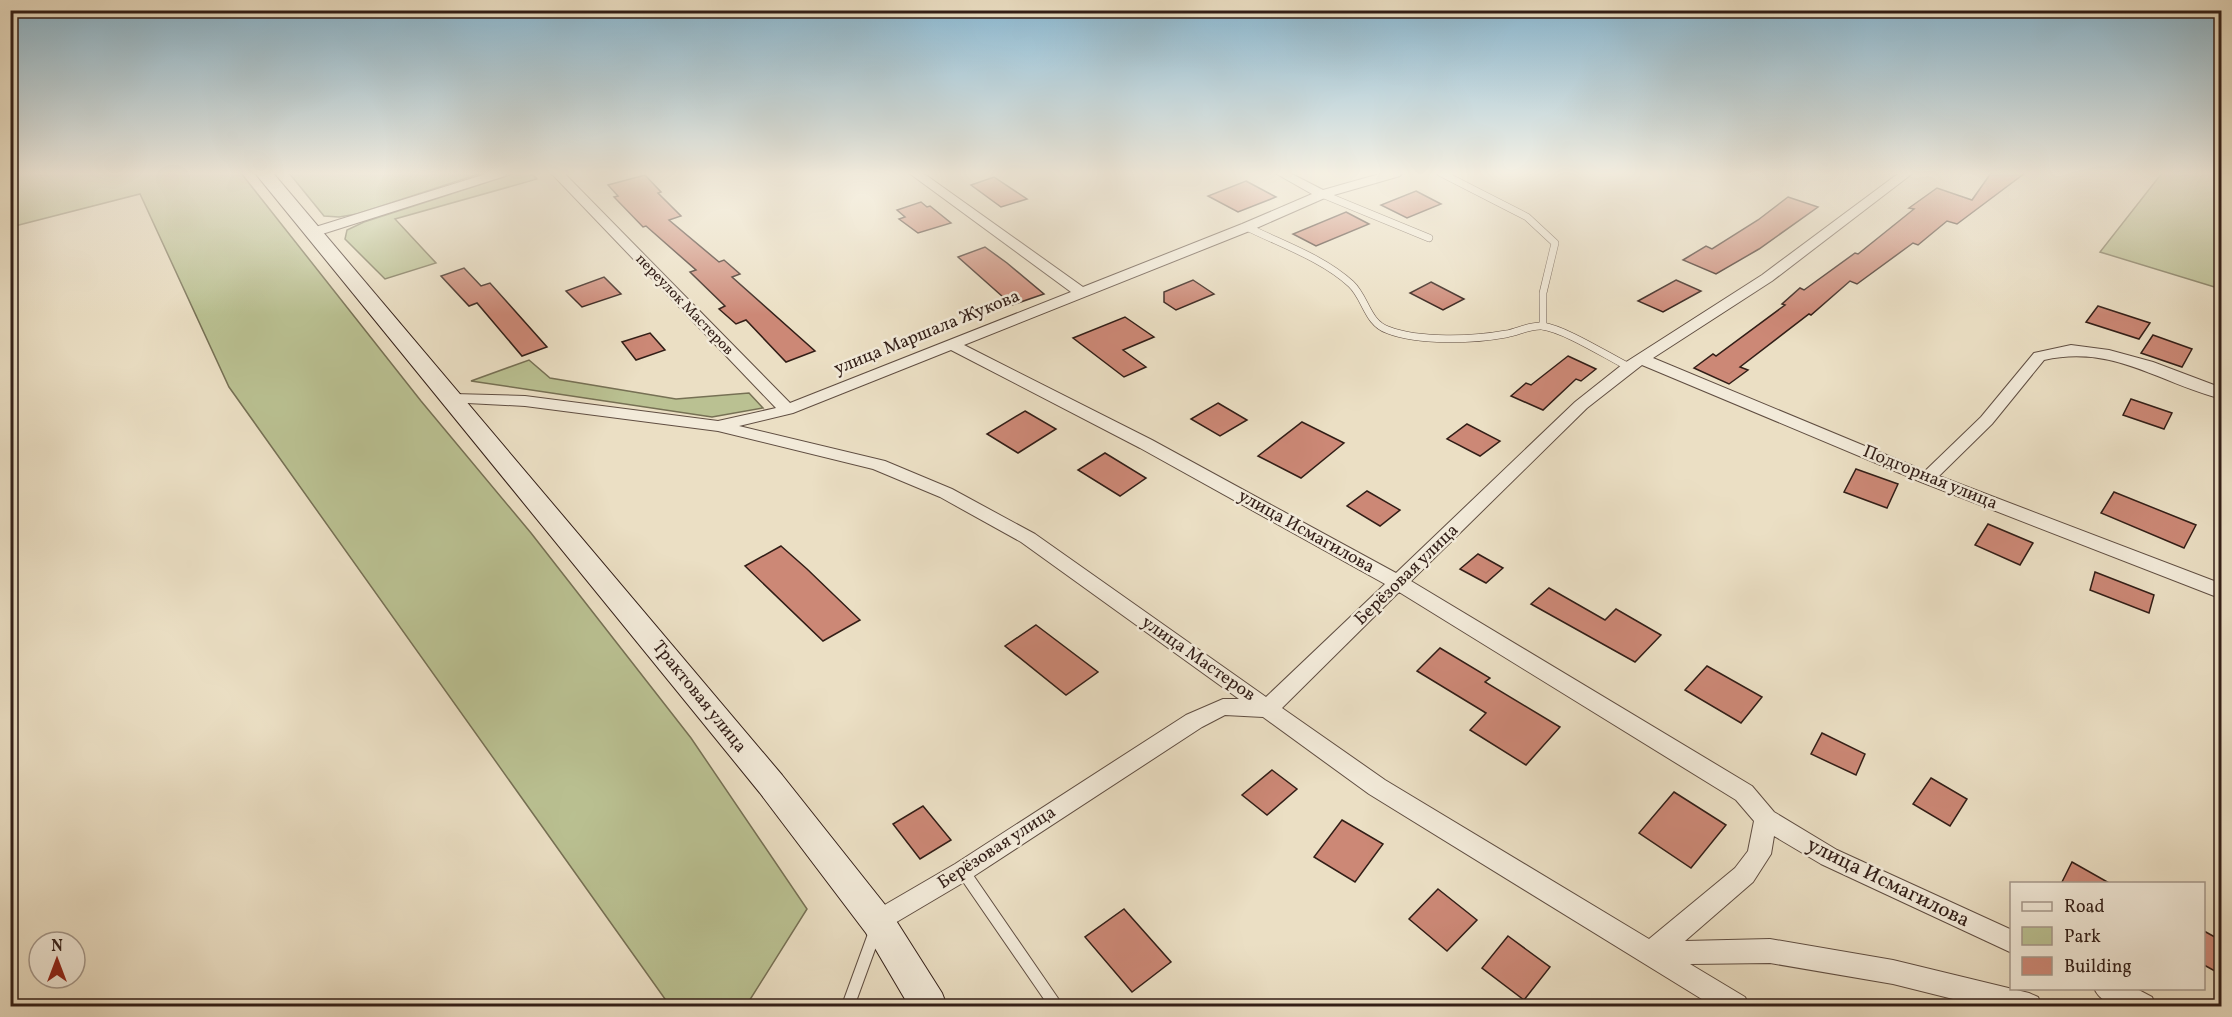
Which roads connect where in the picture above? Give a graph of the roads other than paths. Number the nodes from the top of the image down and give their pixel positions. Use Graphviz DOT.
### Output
graph roads {
  1 [pos="304,220"];
  2 [pos="351,220"];
  3 [pos="603,220"];
  4 [pos="981,220"];
  5 [pos="1262,220"];
  6 [pos="1385,220"];
  7 [pos="1531,220"];
  8 [pos="1844,220"];
  9 [pos="1247,227"];
  10 [pos="314,232"];
  11 [pos="1429,238"];
  12 [pos="1080,292"];
  13 [pos="1543,326"];
  14 [pos="953,345"];
  15 [pos="1635,363"];
  16 [pos="2222,394"];
  17 [pos="454,399"];
  18 [pos="787,410"];
  19 [pos="718,426"];
  20 [pos="1927,478"];
  21 [pos="1398,584"];
  22 [pos="2222,592"];
  23 [pos="1267,709"];
  24 [pos="1766,819"];
  25 [pos="963,871"];
  26 [pos="878,922"];
  27 [pos="2010,941"];
  28 [pos="1652,953"];
  29 [pos="2111,990"];
  30 [pos="848,1006"];
  31 [pos="929,1006"];
  32 [pos="1056,1006"];
  33 [pos="1736,1006"];
  34 [pos="2029,1006"];
  35 [pos="2143,1006"];
  1 -- 10 [label="main road, Трактовая улица"];
  2 -- 10 [label="street"];
  3 -- 18 [label="street, переулок Мастеров"];
  4 -- 12 [label="street"];
  5 -- 9 [label="street, улица Маршала Жукова"];
  6 -- 11 [label="lane"];
  7 -- 13 [label="lane"];
  8 -- 15 [label="street, Берёзовая улица"];
  9 -- 12 [label="street, улица Маршала Жукова"];
  9 -- 13 [label="lane"];
  10 -- 17 [label="main road, Трактовая улица"];
  12 -- 14 [label="street, улица Маршала Жукова"];
  13 -- 15 [label="lane"];
  14 -- 18 [label="street, улица Маршала Жукова"];
  14 -- 21 [label="street, улица Исмагилова"];
  15 -- 20 [label="street, Подгорная улица"];
  15 -- 21 [label="street, Берёзовая улица"];
  16 -- 20 [label="street"];
  17 -- 19 [label="street, улица Маршала Жукова"];
  17 -- 26 [label="main road, Трактовая улица"];
  18 -- 19 [label="street, улица Маршала Жукова"];
  19 -- 23 [label="street, улица Мастеров"];
  20 -- 22 [label="street, Подгорная улица"];
  21 -- 23 [label="street, Берёзовая улица"];
  21 -- 24 [label="street, улица Исмагилова"];
  23 -- 25 [label="street, Берёзовая улица"];
  23 -- 28 [label="street, улица Мастеров"];
  24 -- 27 [label="street, улица Исмагилова"];
  24 -- 28 [label="street"];
  25 -- 26 [label="street, Берёзовая улица"];
  25 -- 32 [label="lane"];
  26 -- 30 [label="lane"];
  26 -- 31 [label="main road, Трактовая улица"];
  28 -- 33 [label="street"];
  28 -- 34 [label="street"];
  29 -- 35 [label="street"];
}
